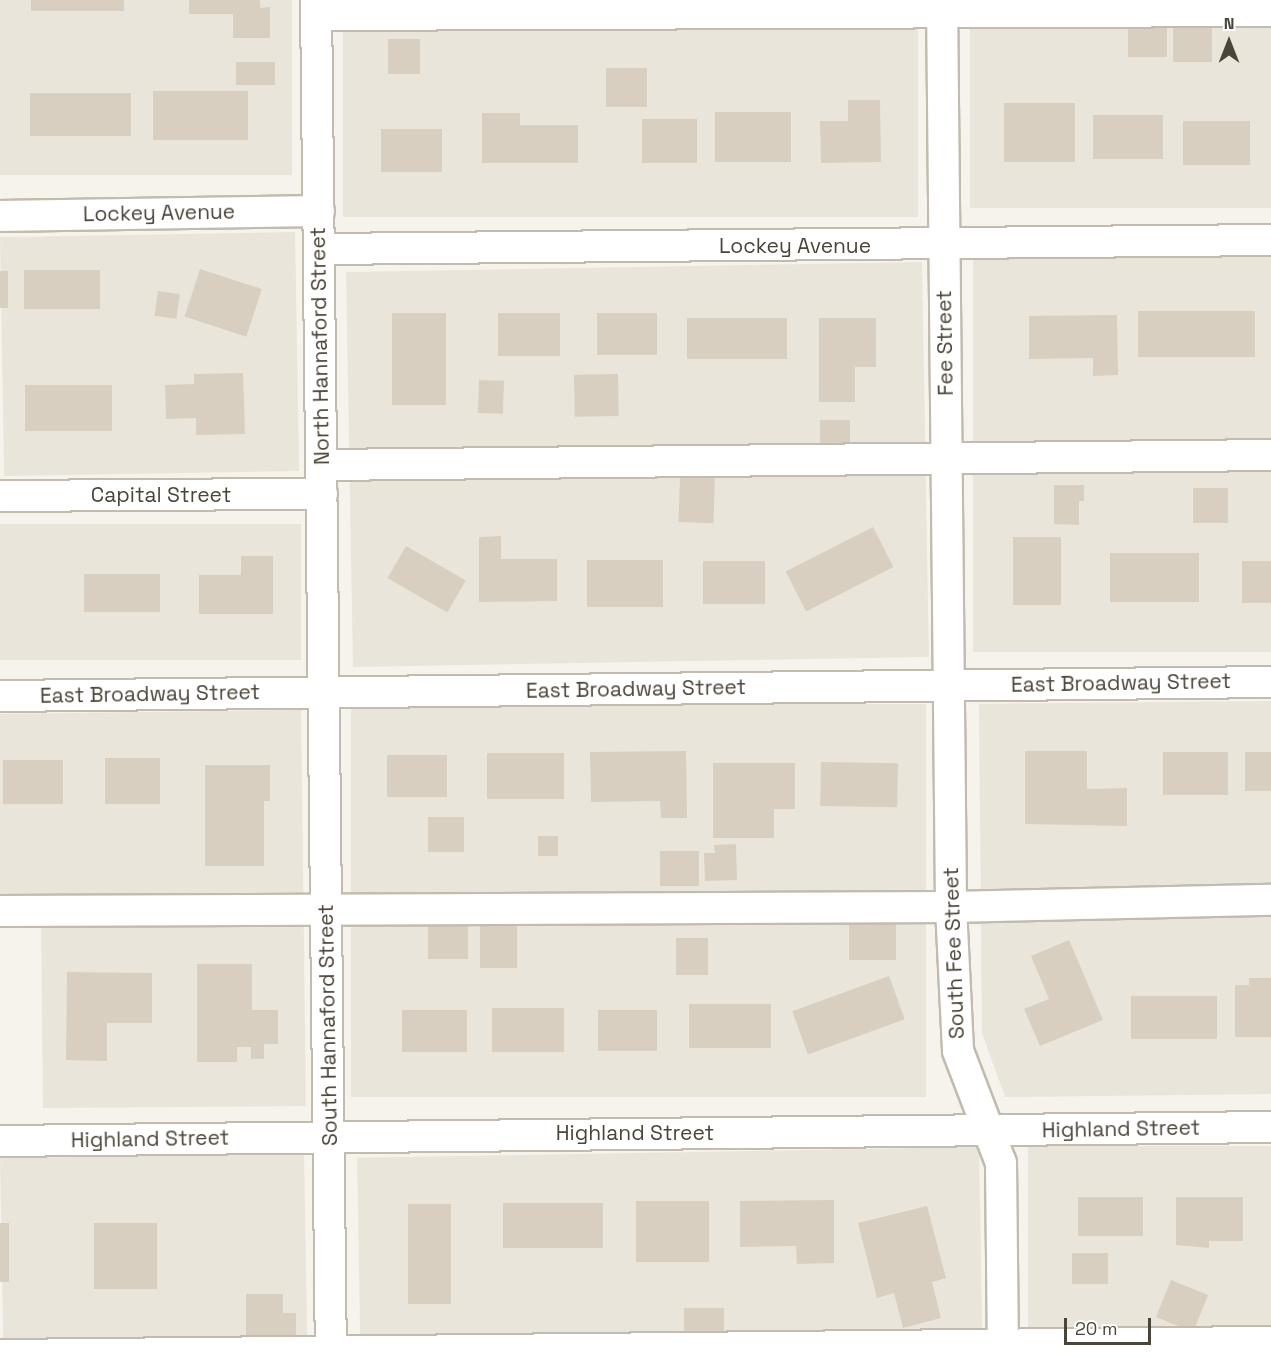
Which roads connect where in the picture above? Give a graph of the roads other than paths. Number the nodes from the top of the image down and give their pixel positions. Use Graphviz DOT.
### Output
graph roads {
  1 [pos="942,7"];
  2 [pos="317,8"];
  3 [pos="1271,11"];
  4 [pos="319,211"];
  5 [pos="0,216"];
  6 [pos="1271,240"];
  7 [pos="945,245"];
  8 [pos="319,249"];
  9 [pos="1271,455"];
  10 [pos="946,460"];
  11 [pos="322,479"];
  12 [pos="0,496"];
  13 [pos="1271,682"];
  14 [pos="949,685"];
  15 [pos="324,692"];
  16 [pos="0,696"];
  17 [pos="1271,900"];
  18 [pos="951,907"];
  19 [pos="326,910"];
  20 [pos="0,911"];
  21 [pos="1271,1127"];
  22 [pos="986,1131"];
  23 [pos="329,1136"];
  24 [pos="0,1141"];
  25 [pos="1271,1342"];
  26 [pos="1003,1351"];
  27 [pos="331,1354"];
  28 [pos="0,1355"];
  1 -- 2 [label="street"];
  1 -- 3 [label="street"];
  1 -- 7 [label="street, Fee Street"];
  2 -- 4 [label="street, North Hannaford Street"];
  4 -- 5 [label="street, Lockey Avenue"];
  4 -- 8 [label="street, North Hannaford Street"];
  6 -- 7 [label="street, Lockey Avenue"];
  7 -- 8 [label="street, Lockey Avenue"];
  7 -- 10 [label="street, Fee Street"];
  8 -- 11 [label="street, North Hannaford Street"];
  9 -- 10 [label="street, Capital Street"];
  10 -- 11 [label="street, Capital Street"];
  10 -- 14 [label="street, Fee Street"];
  11 -- 12 [label="street, Capital Street"];
  11 -- 15 [label="street, North Hannaford Street"];
  13 -- 14 [label="street, East Broadway Street"];
  14 -- 15 [label="street, East Broadway Street"];
  14 -- 18 [label="street, South Fee Street"];
  15 -- 16 [label="street, East Broadway Street"];
  15 -- 19 [label="street, South Hannaford Street"];
  17 -- 18 [label="street"];
  18 -- 19 [label="street"];
  18 -- 22 [label="street, South Fee Street"];
  19 -- 20 [label="street"];
  19 -- 23 [label="street, South Hannaford Street"];
  21 -- 22 [label="street, Highland Street"];
  22 -- 23 [label="street, Highland Street"];
  22 -- 26 [label="street, South Fee Street"];
  23 -- 24 [label="street, Highland Street"];
  23 -- 27 [label="street, South Hannaford Street"];
  25 -- 26 [label="street"];
  26 -- 27 [label="street"];
  27 -- 28 [label="street"];
}
